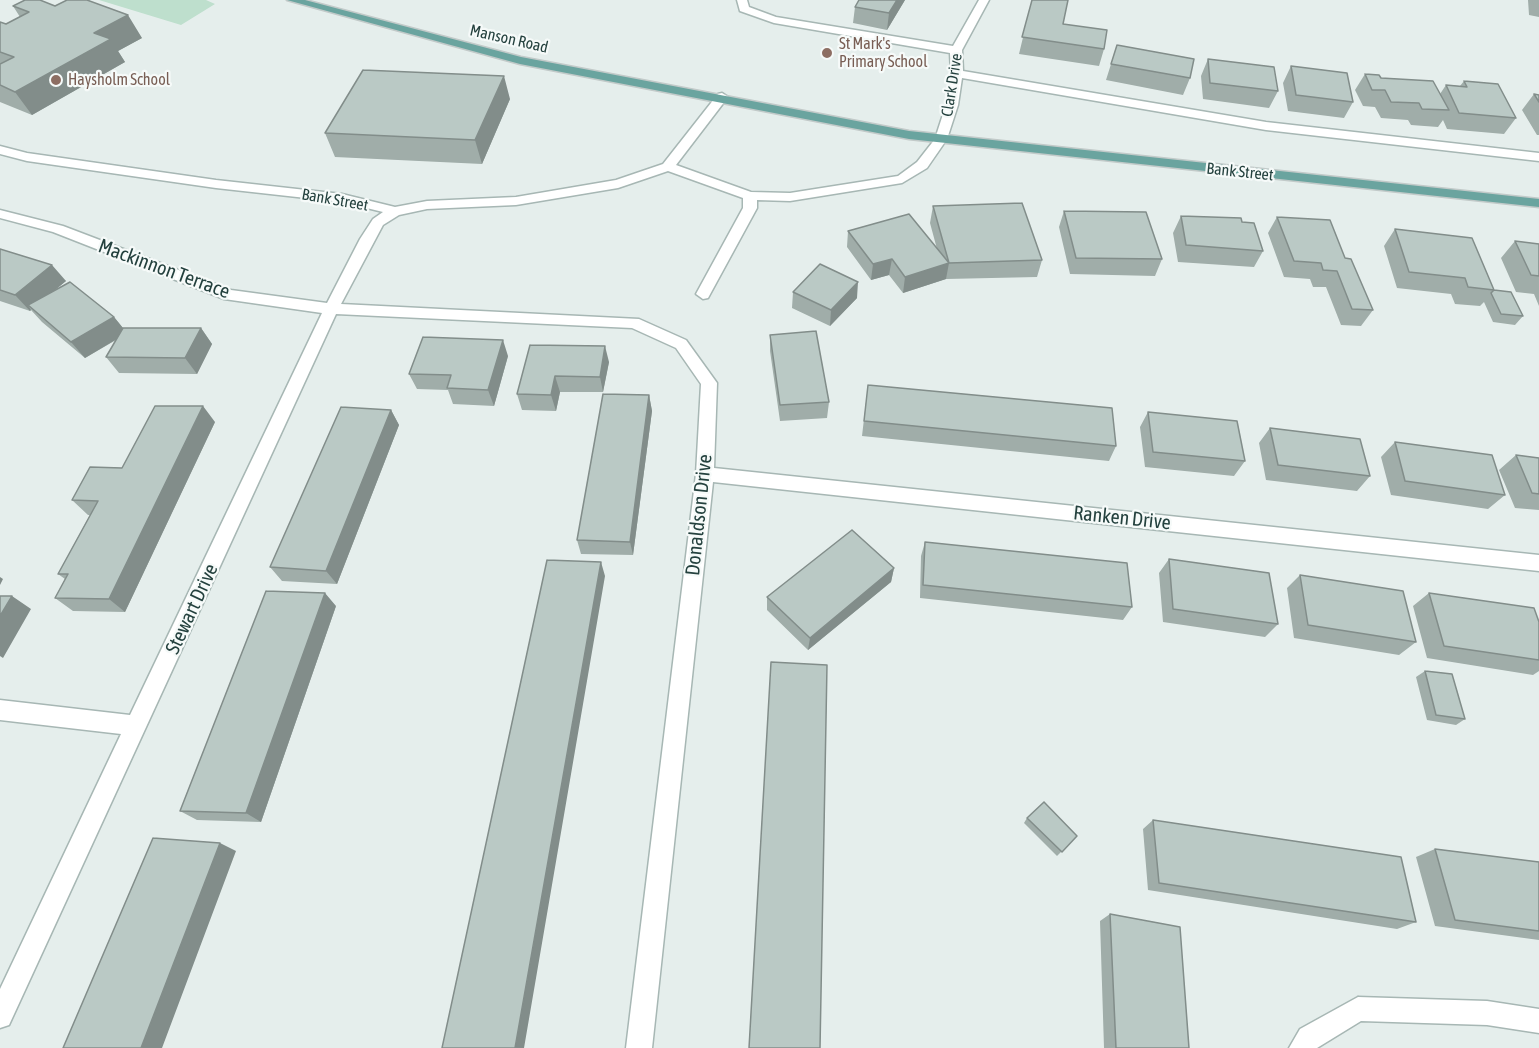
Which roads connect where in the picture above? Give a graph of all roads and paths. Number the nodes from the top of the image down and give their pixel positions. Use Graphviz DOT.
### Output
graph roads {
  1 [pos="292,0"];
  2 [pos="742,0"];
  3 [pos="984,0"];
  4 [pos="956,50"];
  5 [pos="957,74"];
  6 [pos="722,97"];
  7 [pos="941,139"];
  8 [pos="0,150"];
  9 [pos="1539,157"];
  10 [pos="668,167"];
  11 [pos="750,196"];
  12 [pos="1539,203"];
  13 [pos="395,212"];
  14 [pos="0,214"];
  15 [pos="703,294"];
  16 [pos="331,309"];
  17 [pos="705,474"];
  18 [pos="1539,563"];
  19 [pos="0,710"];
  20 [pos="138,726"];
  21 [pos="0,1016"];
  22 [pos="1539,1021"];
  23 [pos="639,1048"];
  24 [pos="1302,1048"];
  1 -- 6 [label="main road, Manson Road"];
  2 -- 4 [label="street"];
  3 -- 4 [label="street, Clark Drive"];
  4 -- 5 [label="street, Clark Drive"];
  5 -- 7 [label="street, Clark Drive"];
  5 -- 9 [label="street"];
  6 -- 7 [label="main road, Bank Street"];
  6 -- 10 [label="street"];
  7 -- 11 [label="street"];
  7 -- 12 [label="main road, Bank Street"];
  8 -- 13 [label="street, Bank Street"];
  10 -- 11 [label="street"];
  10 -- 13 [label="street, Bank Street"];
  11 -- 15 [label="street"];
  13 -- 16 [label="street, Stewart Drive"];
  14 -- 16 [label="street, Mackinnon Terrace"];
  16 -- 17 [label="street, Donaldson Drive"];
  16 -- 20 [label="street, Stewart Drive"];
  17 -- 18 [label="street, Ranken Drive"];
  17 -- 23 [label="street, Donaldson Drive"];
  19 -- 20 [label="street"];
  20 -- 21 [label="street, Stewart Drive"];
  22 -- 24 [label="street"];
}
